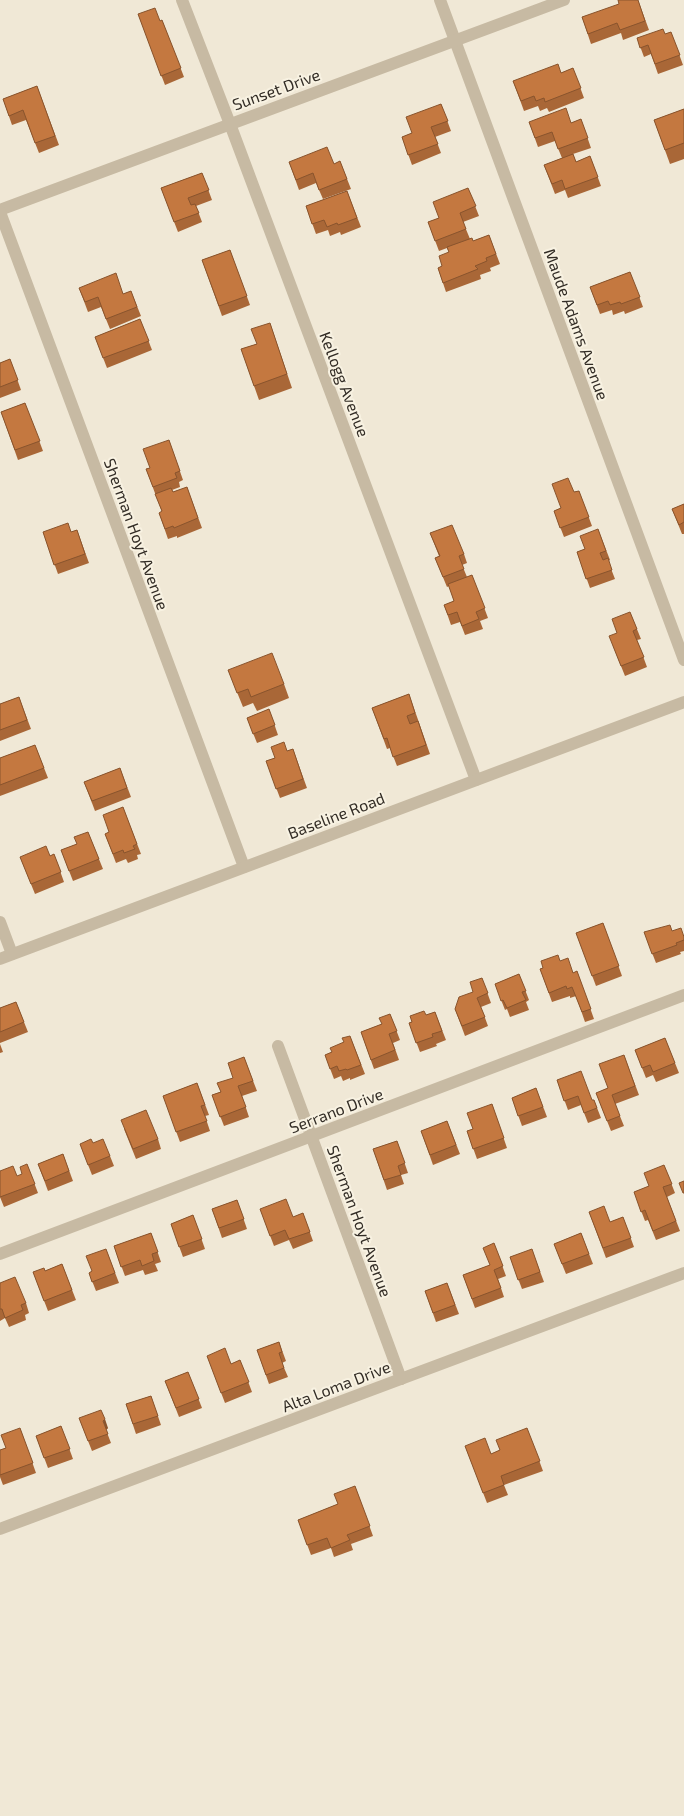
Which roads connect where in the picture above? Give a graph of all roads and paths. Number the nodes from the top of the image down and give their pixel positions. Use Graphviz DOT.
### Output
graph roads {
  1 [pos="182,0"];
  2 [pos="440,0"];
  3 [pos="564,0"];
  4 [pos="455,41"];
  5 [pos="230,124"];
  6 [pos="0,211"];
  7 [pos="684,660"];
  8 [pos="684,702"];
  9 [pos="476,780"];
  10 [pos="244,866"];
  11 [pos="0,922"];
  12 [pos="6,957"];
  13 [pos="684,995"];
  14 [pos="278,1046"];
  15 [pos="312,1137"];
  16 [pos="0,1254"];
  17 [pos="684,1273"];
  18 [pos="401,1380"];
  19 [pos="0,1529"];
  1 -- 5 [label="street, Kellogg Avenue"];
  2 -- 4 [label="street, Maude Adams Avenue"];
  3 -- 4 [label="street, Sunset Drive"];
  4 -- 5 [label="street, Sunset Drive"];
  4 -- 7 [label="street, Maude Adams Avenue"];
  5 -- 6 [label="street, Sunset Drive"];
  5 -- 9 [label="street, Kellogg Avenue"];
  6 -- 10 [label="street, Sherman Hoyt Avenue"];
  8 -- 9 [label="street, Baseline Road"];
  9 -- 10 [label="street, Baseline Road"];
  10 -- 12 [label="street, Baseline Road"];
  11 -- 12 [label="street"];
  13 -- 15 [label="street, Serrano Drive"];
  14 -- 15 [label="street, Sherman Hoyt Avenue"];
  15 -- 16 [label="street, Serrano Drive"];
  15 -- 18 [label="street, Sherman Hoyt Avenue"];
  17 -- 18 [label="street, Alta Loma Drive"];
  18 -- 19 [label="street, Alta Loma Drive"];
}
